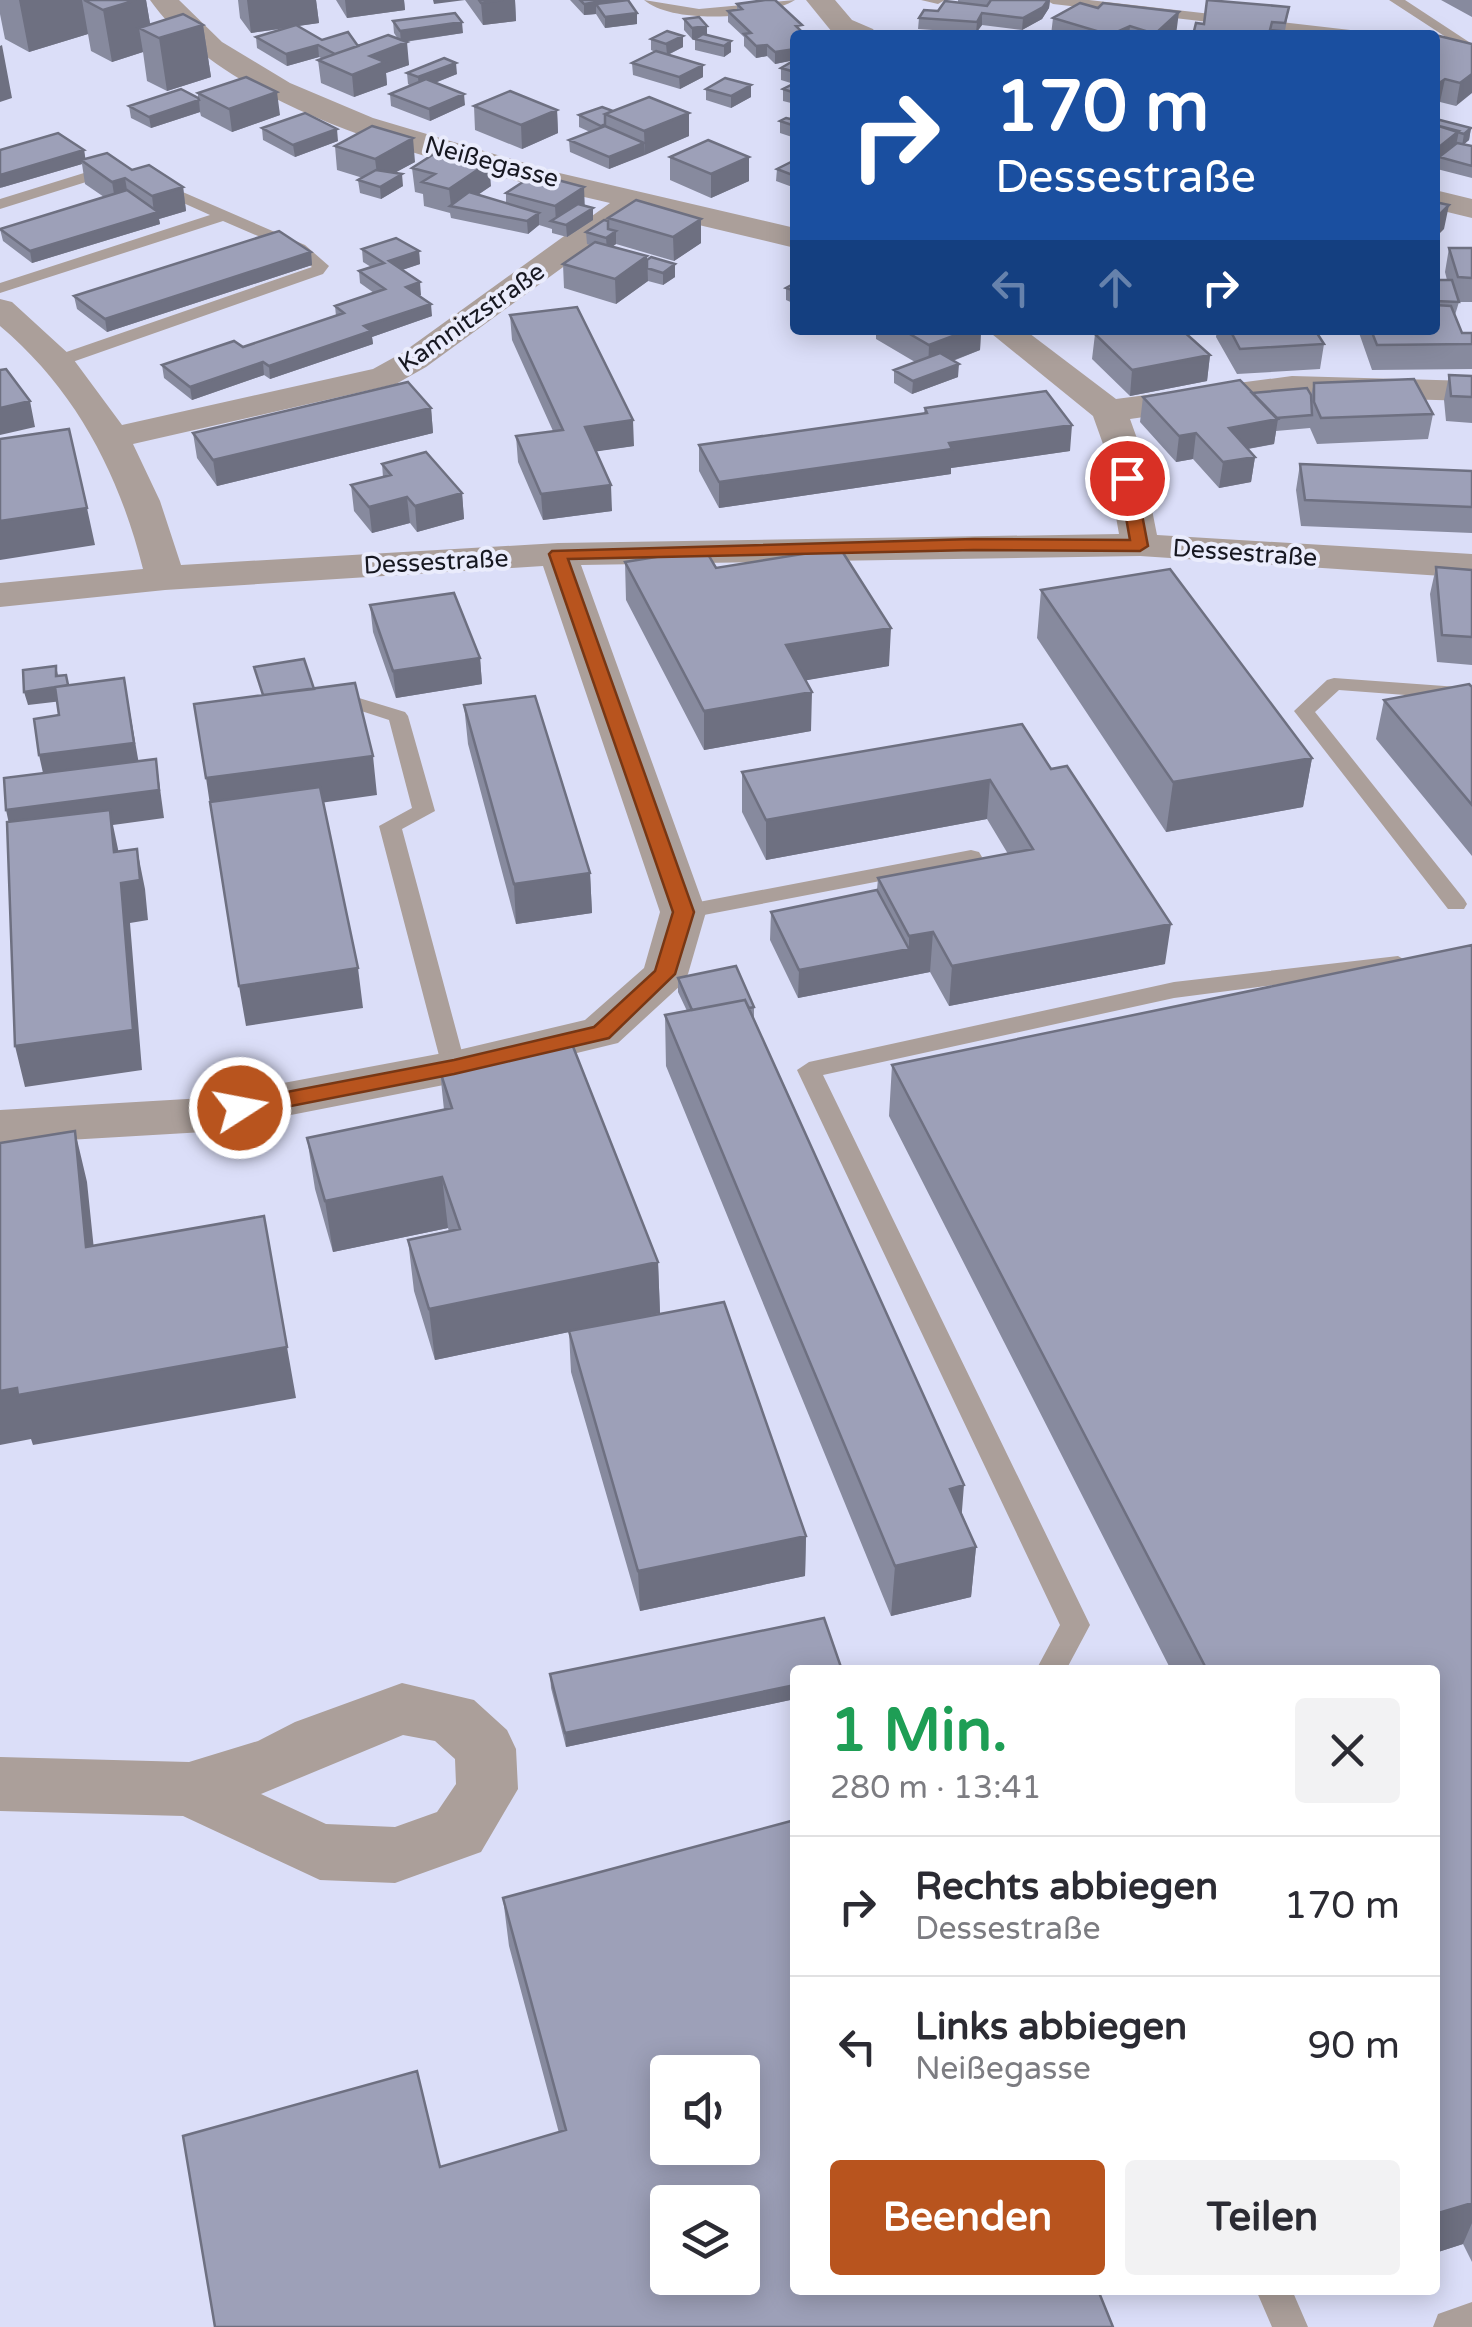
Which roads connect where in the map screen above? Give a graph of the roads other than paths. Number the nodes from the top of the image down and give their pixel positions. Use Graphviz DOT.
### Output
graph roads {
  1 [pos="164,0"];
  2 [pos="650,0"];
  3 [pos="788,0"];
  4 [pos="820,0"];
  5 [pos="928,0"];
  6 [pos="938,0"];
  7 [pos="1054,0"];
  8 [pos="1396,0"];
  9 [pos="851,30"];
  10 [pos="1301,30"];
  11 [pos="1440,47"];
  12 [pos="1472,50"];
  13 [pos="123,171"];
  14 [pos="140,178"];
  15 [pos="636,199"];
  16 [pos="1440,200"];
  17 [pos="0,204"];
  18 [pos="1472,209"];
  19 [pos="225,215"];
  20 [pos="790,237"];
  21 [pos="3,310"];
  22 [pos="1010,335"];
  23 [pos="55,362"];
  24 [pos="1472,391"];
  25 [pos="1109,411"];
  26 [pos="112,438"];
  27 [pos="1140,546"];
  28 [pos="558,554"];
  29 [pos="1472,566"];
  30 [pos="165,578"];
  31 [pos="0,595"];
  32 [pos="1472,694"];
  33 [pos="360,704"];
  34 [pos="971,857"];
  35 [pos="1456,904"];
  36 [pos="683,912"];
  37 [pos="1418,961"];
  38 [pos="454,1067"];
  39 [pos="0,1127"];
  40 [pos="1054,1665"];
  41 [pos="0,1784"];
  42 [pos="189,1790"];
  43 [pos="1276,2295"];
  44 [pos="1472,2320"];
  45 [pos="1290,2327"];
  46 [pos="1451,2327"];
  1 -- 15 [label="street, Neißegasse"];
  2 -- 3 [label="lane"];
  4 -- 9 [label="street"];
  5 -- 6 [label="lane"];
  7 -- 10 [label="lane"];
  8 -- 12 [label="lane"];
  11 -- 12 [label="lane"];
  13 -- 17 [label="lane"];
  14 -- 19 [label="lane"];
  15 -- 20 [label="street, Neißegasse"];
  15 -- 26 [label="street, Kamnitzstraße"];
  16 -- 18 [label="street"];
  19 -- 21 [label="lane"];
  19 -- 23 [label="lane"];
  21 -- 23 [label="street"];
  22 -- 25 [label="street"];
  23 -- 26 [label="street"];
  24 -- 25 [label="street"];
  25 -- 27 [label="street"];
  26 -- 30 [label="street"];
  27 -- 28 [label="street, Dessestraße"];
  27 -- 29 [label="street, Dessestraße"];
  28 -- 30 [label="street, Dessestraße"];
  28 -- 36 [label="street"];
  30 -- 31 [label="street, Dessestraße"];
  32 -- 35 [label="lane"];
  33 -- 38 [label="lane"];
  34 -- 36 [label="lane"];
  36 -- 38 [label="street"];
  37 -- 40 [label="lane"];
  38 -- 39 [label="street"];
  41 -- 42 [label="street"];
  43 -- 45 [label="lane"];
  44 -- 46 [label="lane"];
}
